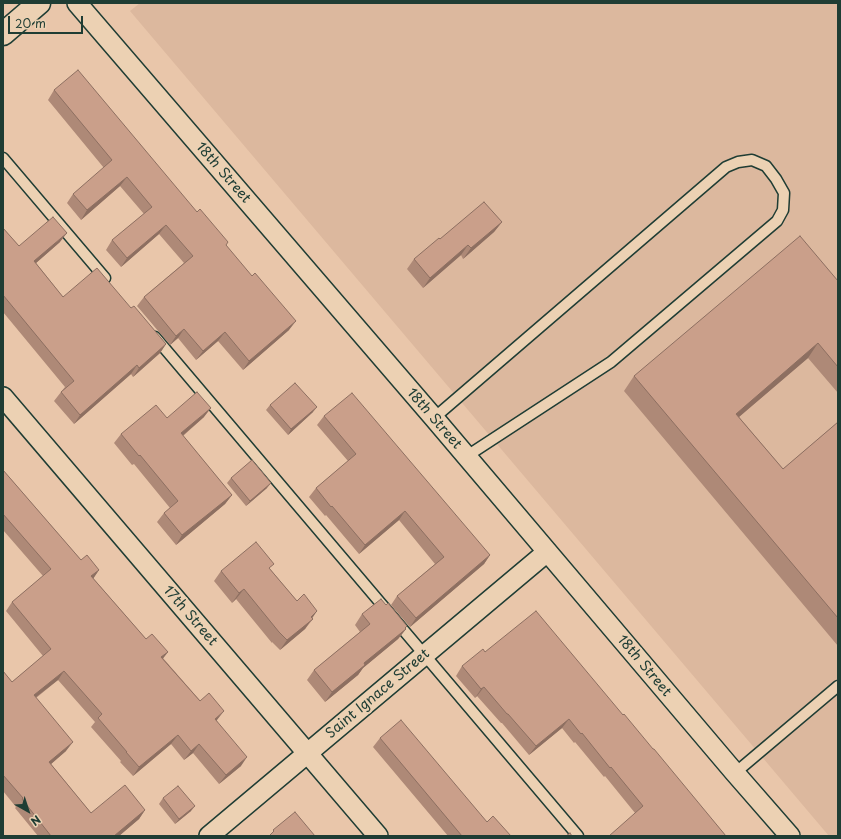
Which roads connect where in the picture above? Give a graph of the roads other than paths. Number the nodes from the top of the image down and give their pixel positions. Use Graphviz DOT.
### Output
graph roads {
  1 [pos="39,3"];
  2 [pos="77,3"];
  3 [pos="3,34"];
  4 [pos="3,158"];
  5 [pos="111,285"];
  6 [pos="147,328"];
  7 [pos="3,397"];
  8 [pos="434,418"];
  9 [pos="467,456"];
  10 [pos="547,552"];
  11 [pos="424,654"];
  12 [pos="838,686"];
  13 [pos="307,753"];
  14 [pos="735,773"];
  15 [pos="209,836"];
  16 [pos="378,836"];
  17 [pos="578,836"];
  18 [pos="790,836"];
  1 -- 3 [label="main road"];
  2 -- 8 [label="street, 18th Street"];
  4 -- 5 [label="lane"];
  6 -- 11 [label="lane"];
  7 -- 13 [label="street, 17th Street"];
  8 -- 9 [label="street, 18th Street"];
  8 -- 9 [label="lane"];
  9 -- 10 [label="street, 18th Street"];
  10 -- 11 [label="street, Saint Ignace Street"];
  10 -- 14 [label="street, 18th Street"];
  11 -- 13 [label="street, Saint Ignace Street"];
  11 -- 17 [label="lane"];
  12 -- 14 [label="lane"];
  13 -- 15 [label="street, Saint Ignace Street"];
  13 -- 16 [label="street, 17th Street"];
  14 -- 18 [label="street, 18th Street"];
}
